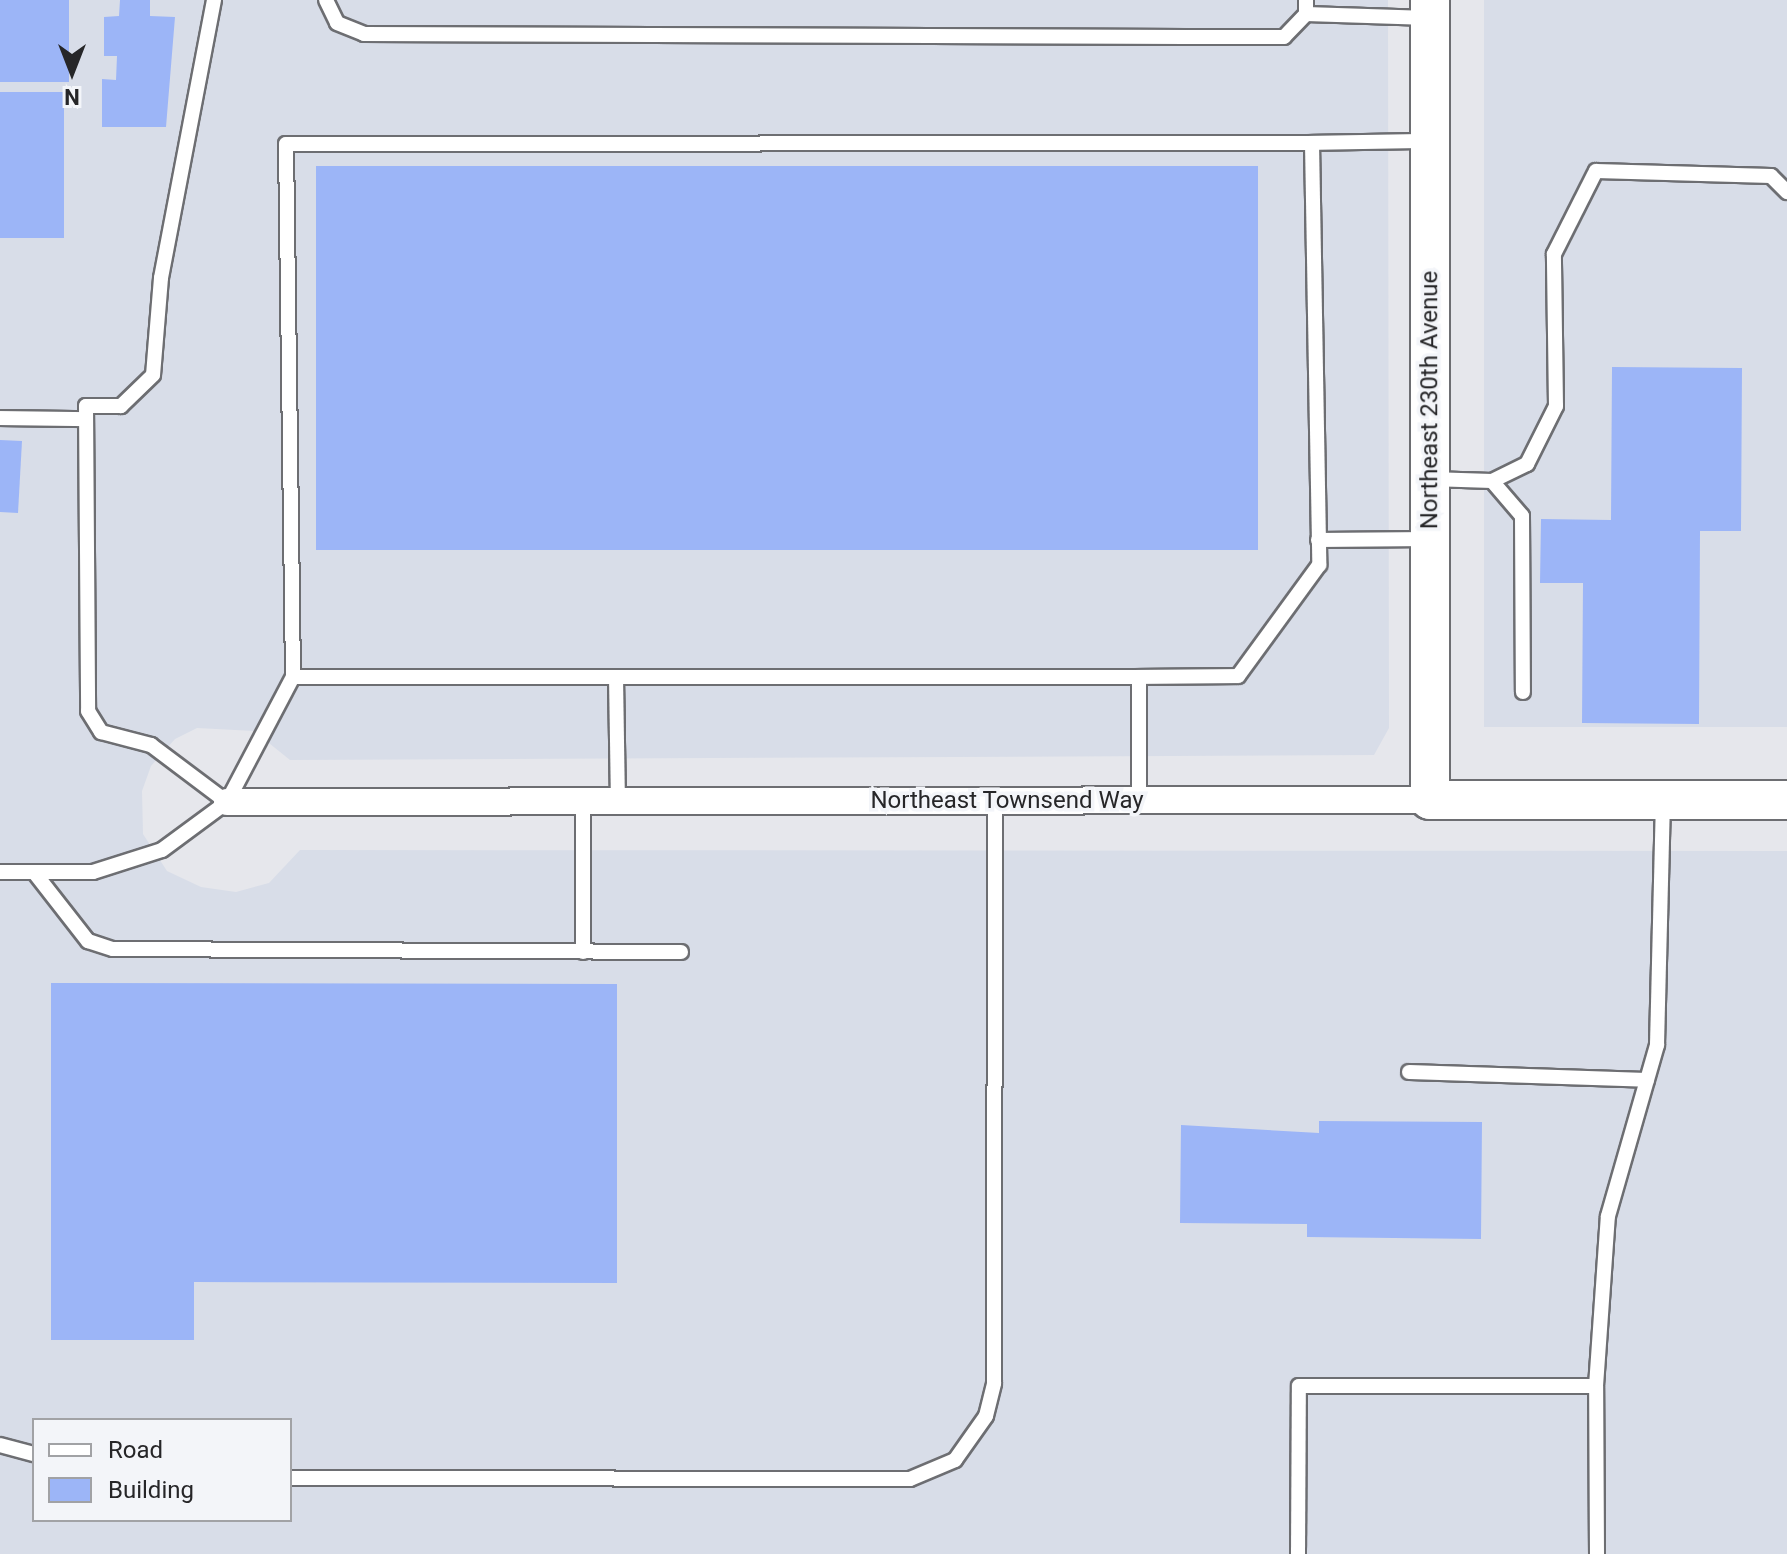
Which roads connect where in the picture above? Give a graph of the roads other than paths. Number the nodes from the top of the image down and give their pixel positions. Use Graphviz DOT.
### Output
graph roads {
  1 [pos="214,0"];
  2 [pos="326,0"];
  3 [pos="1306,7"];
  4 [pos="1430,9"];
  5 [pos="1430,141"];
  6 [pos="1312,143"];
  7 [pos="1787,192"];
  8 [pos="0,418"];
  9 [pos="86,419"];
  10 [pos="1430,479"];
  11 [pos="1492,481"];
  12 [pos="1430,539"];
  13 [pos="1318,540"];
  14 [pos="293,677"];
  15 [pos="616,677"];
  16 [pos="1139,677"];
  17 [pos="1523,692"];
  18 [pos="1430,800"];
  19 [pos="1663,800"];
  20 [pos="1787,800"];
  21 [pos="1139,801"];
  22 [pos="227,802"];
  23 [pos="583,802"];
  24 [pos="618,802"];
  25 [pos="995,802"];
  26 [pos="0,872"];
  27 [pos="34,872"];
  28 [pos="583,952"];
  29 [pos="681,952"];
  30 [pos="1409,1072"];
  31 [pos="1647,1080"];
  32 [pos="1596,1386"];
  33 [pos="0,1445"];
  34 [pos="32,1453"];
  35 [pos="292,1478"];
  36 [pos="1298,1554"];
  37 [pos="1597,1554"];
  1 -- 9 [label="lane"];
  2 -- 3 [label="lane"];
  3 -- 4 [label="lane"];
  4 -- 5 [label="street, Northeast 230th Avenue"];
  5 -- 6 [label="lane"];
  5 -- 10 [label="street, Northeast 230th Avenue"];
  6 -- 13 [label="lane"];
  6 -- 14 [label="lane"];
  7 -- 11 [label="lane"];
  8 -- 9 [label="lane"];
  9 -- 22 [label="lane"];
  10 -- 11 [label="lane"];
  10 -- 12 [label="street, Northeast 230th Avenue"];
  11 -- 17 [label="lane"];
  12 -- 13 [label="lane"];
  12 -- 18 [label="street, Northeast 230th Avenue"];
  13 -- 16 [label="lane"];
  14 -- 15 [label="lane"];
  14 -- 22 [label="lane"];
  15 -- 16 [label="lane"];
  15 -- 24 [label="lane"];
  16 -- 21 [label="lane"];
  18 -- 19 [label="street, Northeast Townsend Way"];
  18 -- 21 [label="street, Northeast Townsend Way"];
  19 -- 20 [label="street, Northeast Townsend Way"];
  19 -- 31 [label="lane"];
  21 -- 25 [label="street, Northeast Townsend Way"];
  22 -- 23 [label="street, Northeast Townsend Way"];
  22 -- 27 [label="lane"];
  23 -- 24 [label="street, Northeast Townsend Way"];
  23 -- 28 [label="lane"];
  24 -- 25 [label="street, Northeast Townsend Way"];
  25 -- 35 [label="lane"];
  26 -- 27 [label="lane"];
  27 -- 28 [label="lane"];
  28 -- 29 [label="lane"];
  30 -- 31 [label="lane"];
  31 -- 32 [label="lane"];
  32 -- 36 [label="lane"];
  32 -- 37 [label="lane"];
  33 -- 34 [label="lane"];
}
